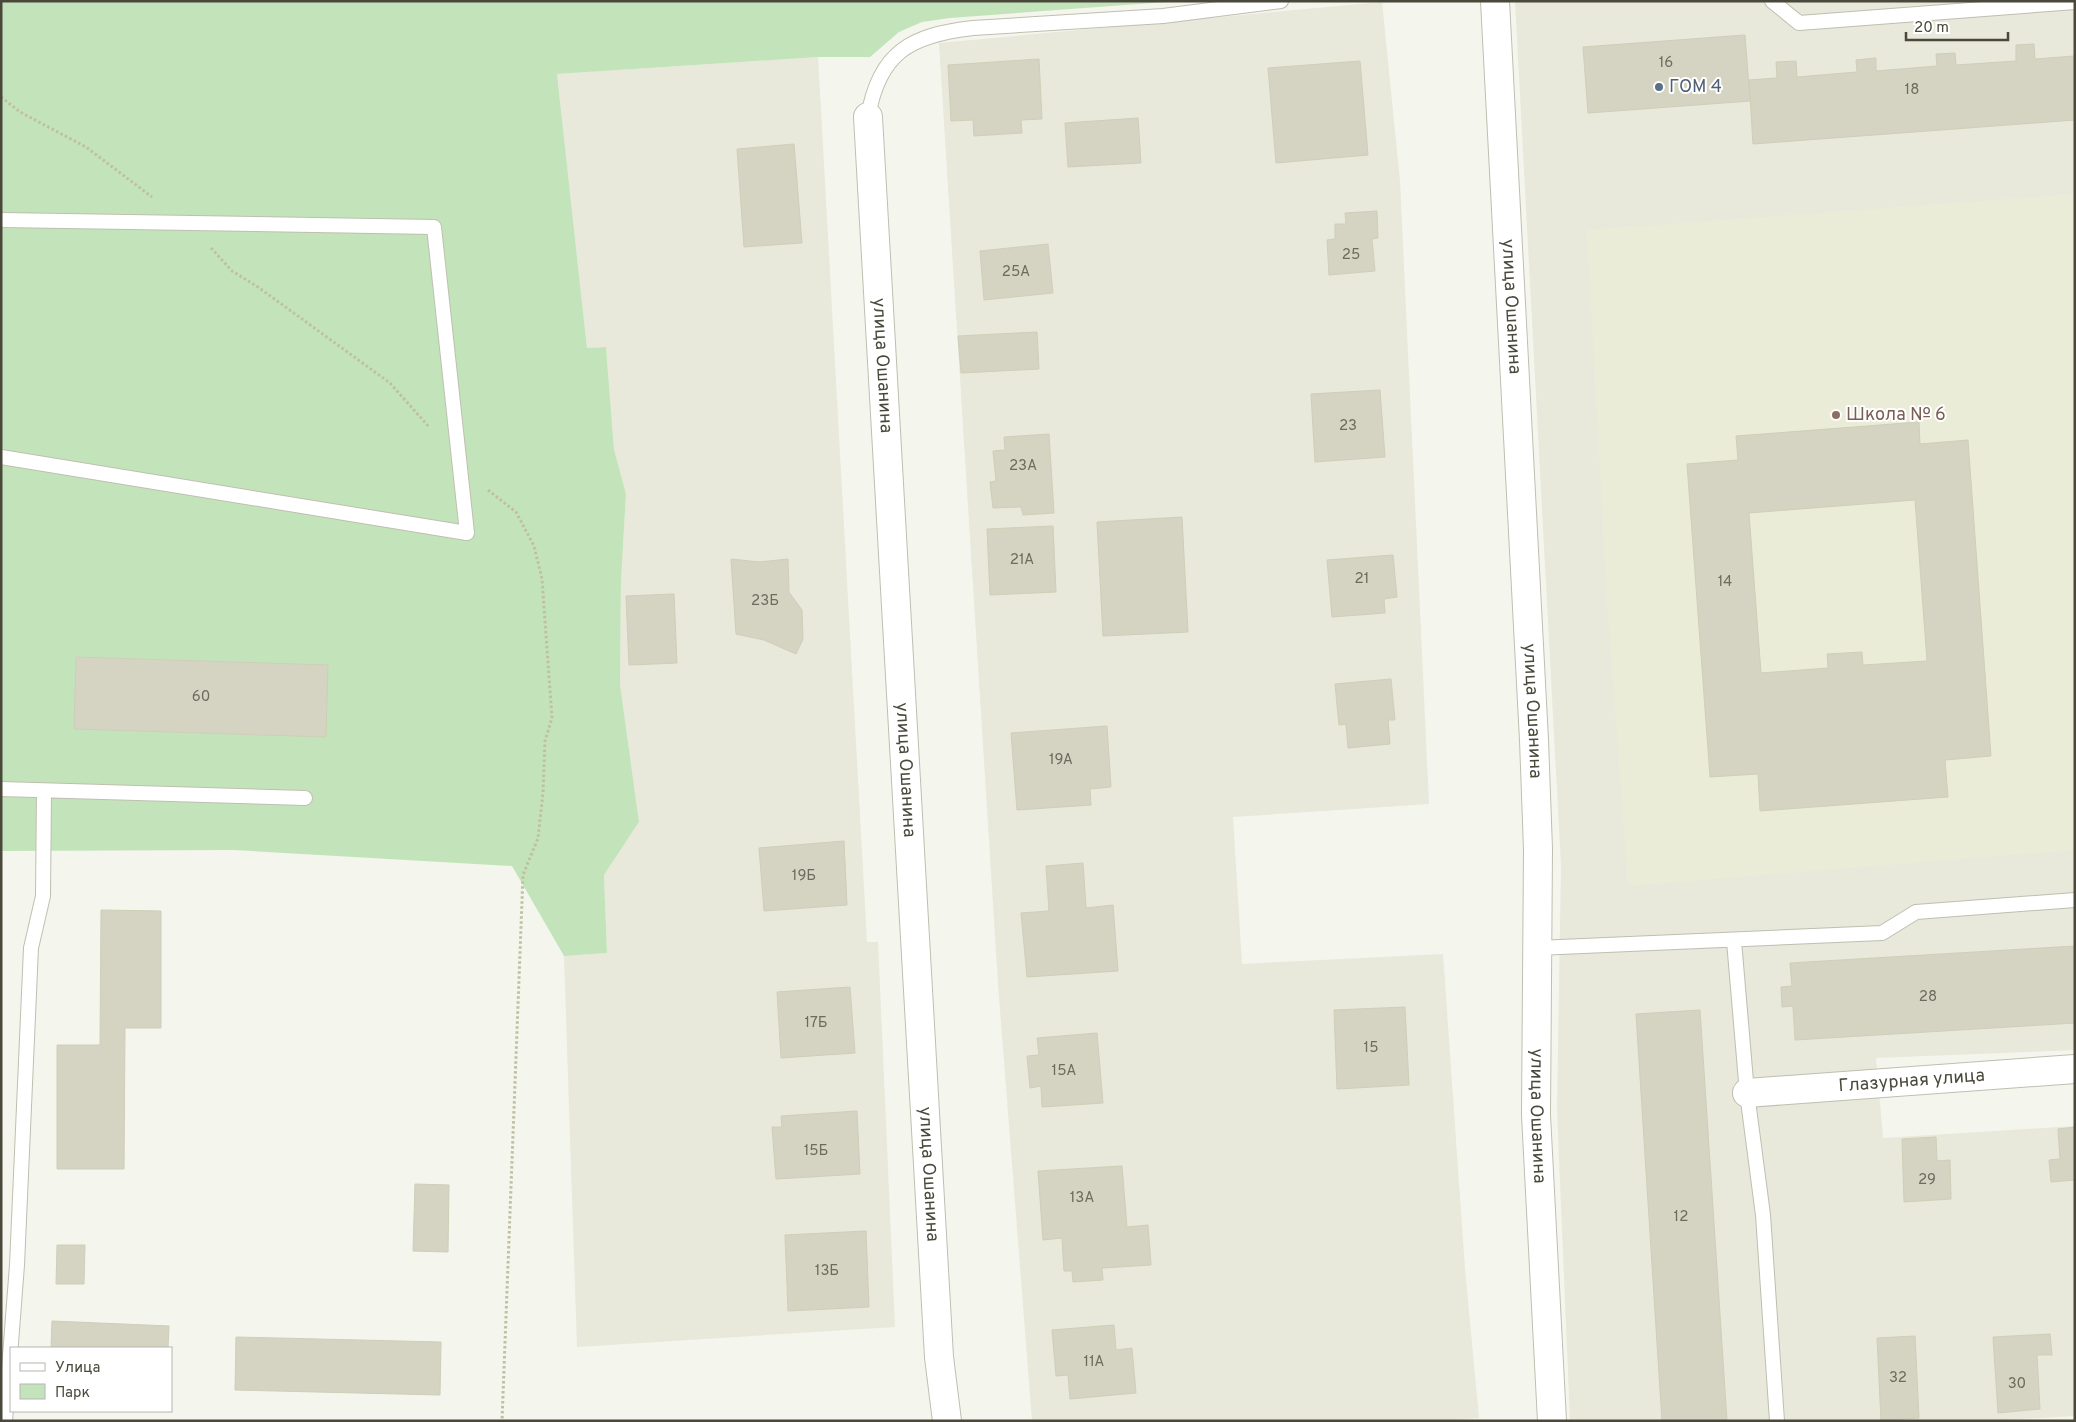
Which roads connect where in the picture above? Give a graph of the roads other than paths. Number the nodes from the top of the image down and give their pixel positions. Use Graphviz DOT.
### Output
graph roads {
  1 [pos="1282,1"];
  2 [pos="1495,1"];
  3 [pos="1772,1"];
  4 [pos="2075,2"];
  5 [pos="868,117"];
  6 [pos="1,220"];
  7 [pos="1,457"];
  8 [pos="1,789"];
  9 [pos="44,791"];
  10 [pos="304,798"];
  11 [pos="2075,900"];
  12 [pos="1734,941"];
  13 [pos="1537,948"];
  14 [pos="2075,1069"];
  15 [pos="1747,1093"];
  16 [pos="10,1347"];
  17 [pos="10,1350"];
  18 [pos="5,1421"];
  19 [pos="946,1421"];
  20 [pos="1552,1421"];
  21 [pos="1777,1421"];
  1 -- 5 [label="lane"];
  2 -- 13 [label="street, улица Ошанина"];
  3 -- 4 [label="lane"];
  5 -- 19 [label="street, улица Ошанина"];
  6 -- 7 [label="lane"];
  8 -- 9 [label="lane"];
  9 -- 10 [label="lane"];
  9 -- 16 [label="lane"];
  11 -- 12 [label="lane"];
  12 -- 13 [label="lane"];
  12 -- 15 [label="lane"];
  13 -- 20 [label="street, улица Ошанина"];
  14 -- 15 [label="street, Глазурная улица"];
  15 -- 21 [label="lane"];
  17 -- 18 [label="lane"];
}
